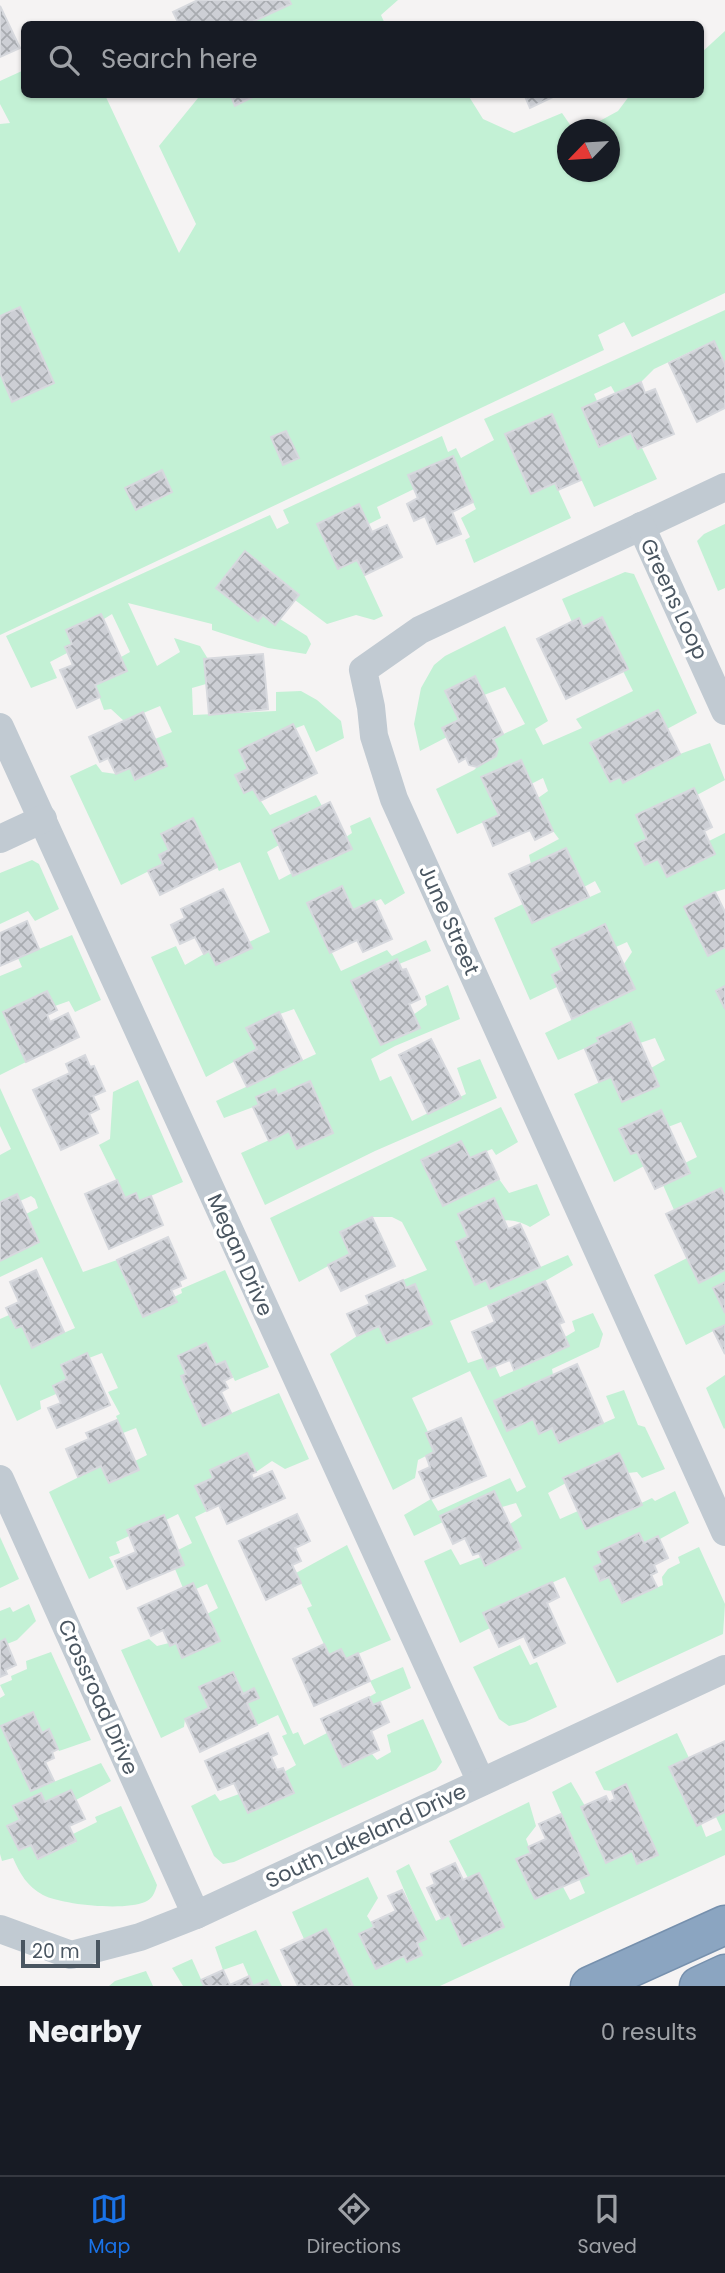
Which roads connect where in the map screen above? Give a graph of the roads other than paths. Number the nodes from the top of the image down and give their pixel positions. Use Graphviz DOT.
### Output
graph roads {
  1 [pos="725,487"];
  2 [pos="641,526"];
  3 [pos="725,710"];
  4 [pos="0,727"];
  5 [pos="43,819"];
  6 [pos="0,839"];
  7 [pos="0,1479"];
  8 [pos="725,1532"];
  9 [pos="725,1669"];
  10 [pos="481,1783"];
  11 [pos="196,1915"];
  12 [pos="725,1925"];
  13 [pos="0,1929"];
  14 [pos="725,1974"];
  15 [pos="590,1986"];
  16 [pos="699,1986"];
  1 -- 2 [label="street, June Street"];
  2 -- 3 [label="street, Greens Loop"];
  2 -- 8 [label="street, June Street"];
  4 -- 5 [label="street, Megan Drive"];
  5 -- 6 [label="street"];
  5 -- 10 [label="street, Megan Drive"];
  7 -- 11 [label="street, Crossroad Drive"];
  9 -- 10 [label="street, South Lakeland Drive"];
  10 -- 11 [label="street, South Lakeland Drive"];
  11 -- 13 [label="street, South Lakeland Drive"];
  12 -- 15 [label="highway"];
  14 -- 16 [label="highway"];
}
